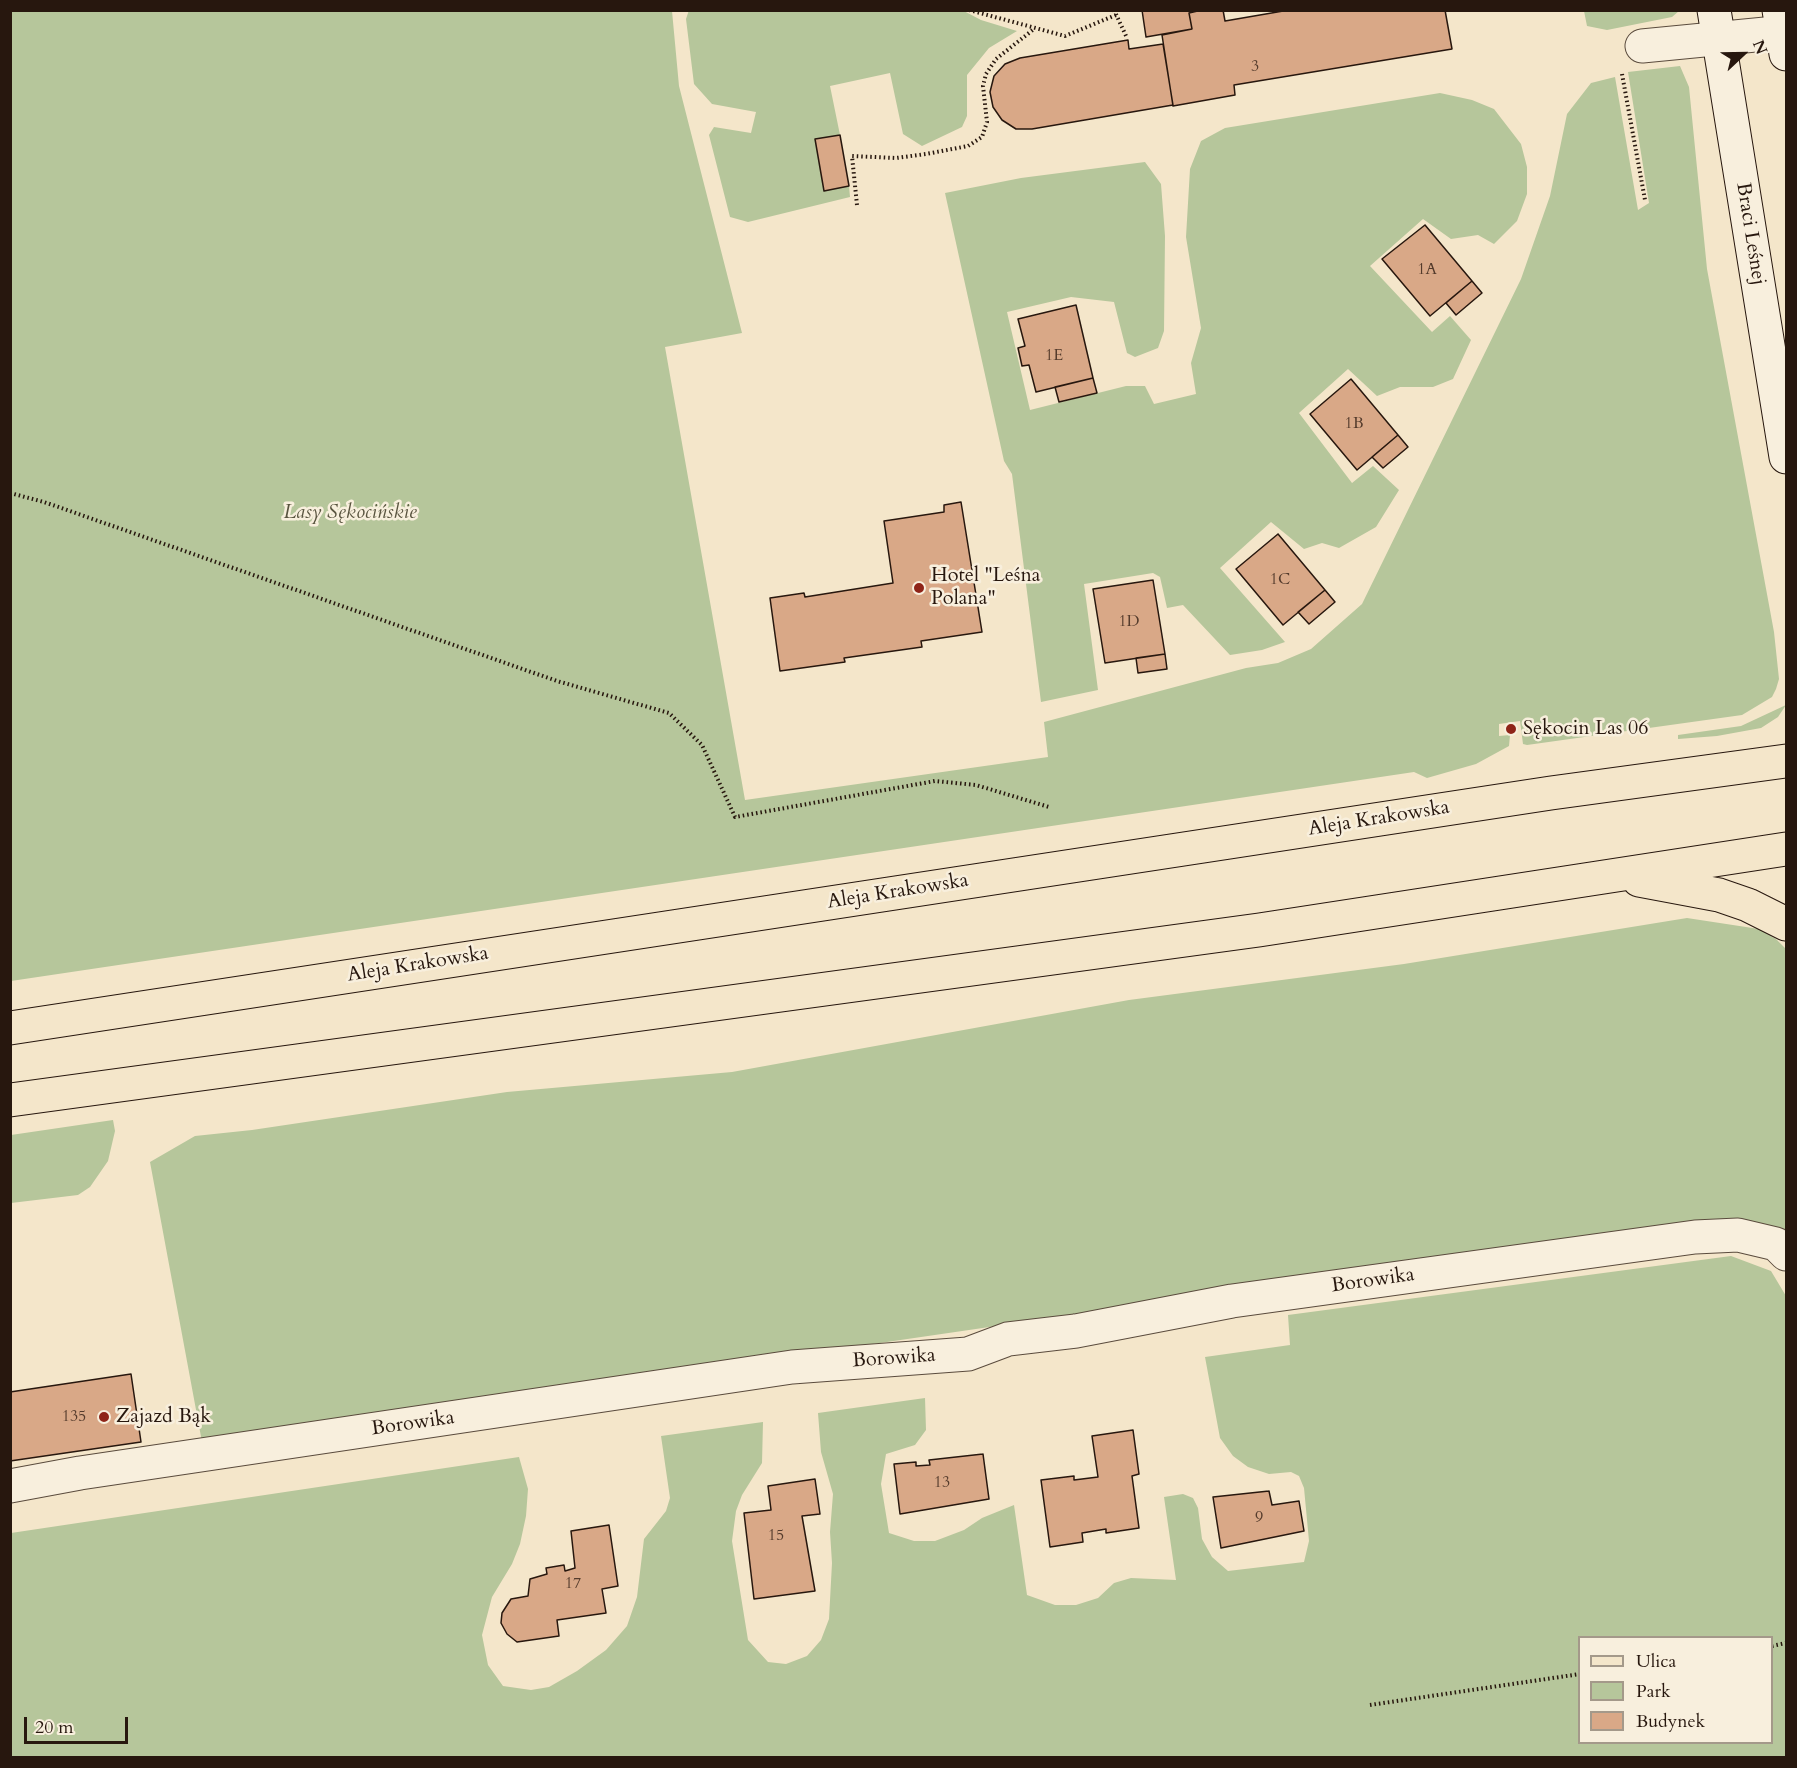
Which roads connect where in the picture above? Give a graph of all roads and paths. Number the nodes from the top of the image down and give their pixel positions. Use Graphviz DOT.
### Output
graph roads {
  1 [pos="969,10"];
  2 [pos="1115,13"];
  3 [pos="1716,25"];
  4 [pos="1034,29"];
  5 [pos="1784,32"];
  6 [pos="1127,38"];
  7 [pos="1642,46"];
  8 [pos="1622,72"];
  9 [pos="1644,200"];
  10 [pos="857,205"];
  11 [pos="1786,457"];
  12 [pos="10,493"];
  13 [pos="1786,761"];
  14 [pos="1049,807"];
  15 [pos="1786,849"];
  16 [pos="1614,876"];
  17 [pos="1786,924"];
  18 [pos="10,1028"];
  19 [pos="10,1100"];
  20 [pos="1781,1249"];
  21 [pos="10,1486"];
  22 [pos="1578,1674"];
  23 [pos="1370,1705"];
  1 -- 4 [label="path"];
  2 -- 4 [label="path"];
  2 -- 6 [label="path"];
  3 -- 5 [label="street"];
  3 -- 7 [label="street"];
  3 -- 11 [label="street, Braci Leśnej"];
  4 -- 10 [label="path"];
  8 -- 9 [label="path"];
  12 -- 14 [label="path"];
  13 -- 18 [label="main road, Aleja Krakowska"];
  15 -- 16 [label="main road"];
  16 -- 17 [label="main road"];
  16 -- 19 [label="main road"];
  20 -- 21 [label="street, Borowika"];
  22 -- 23 [label="path"];
}
